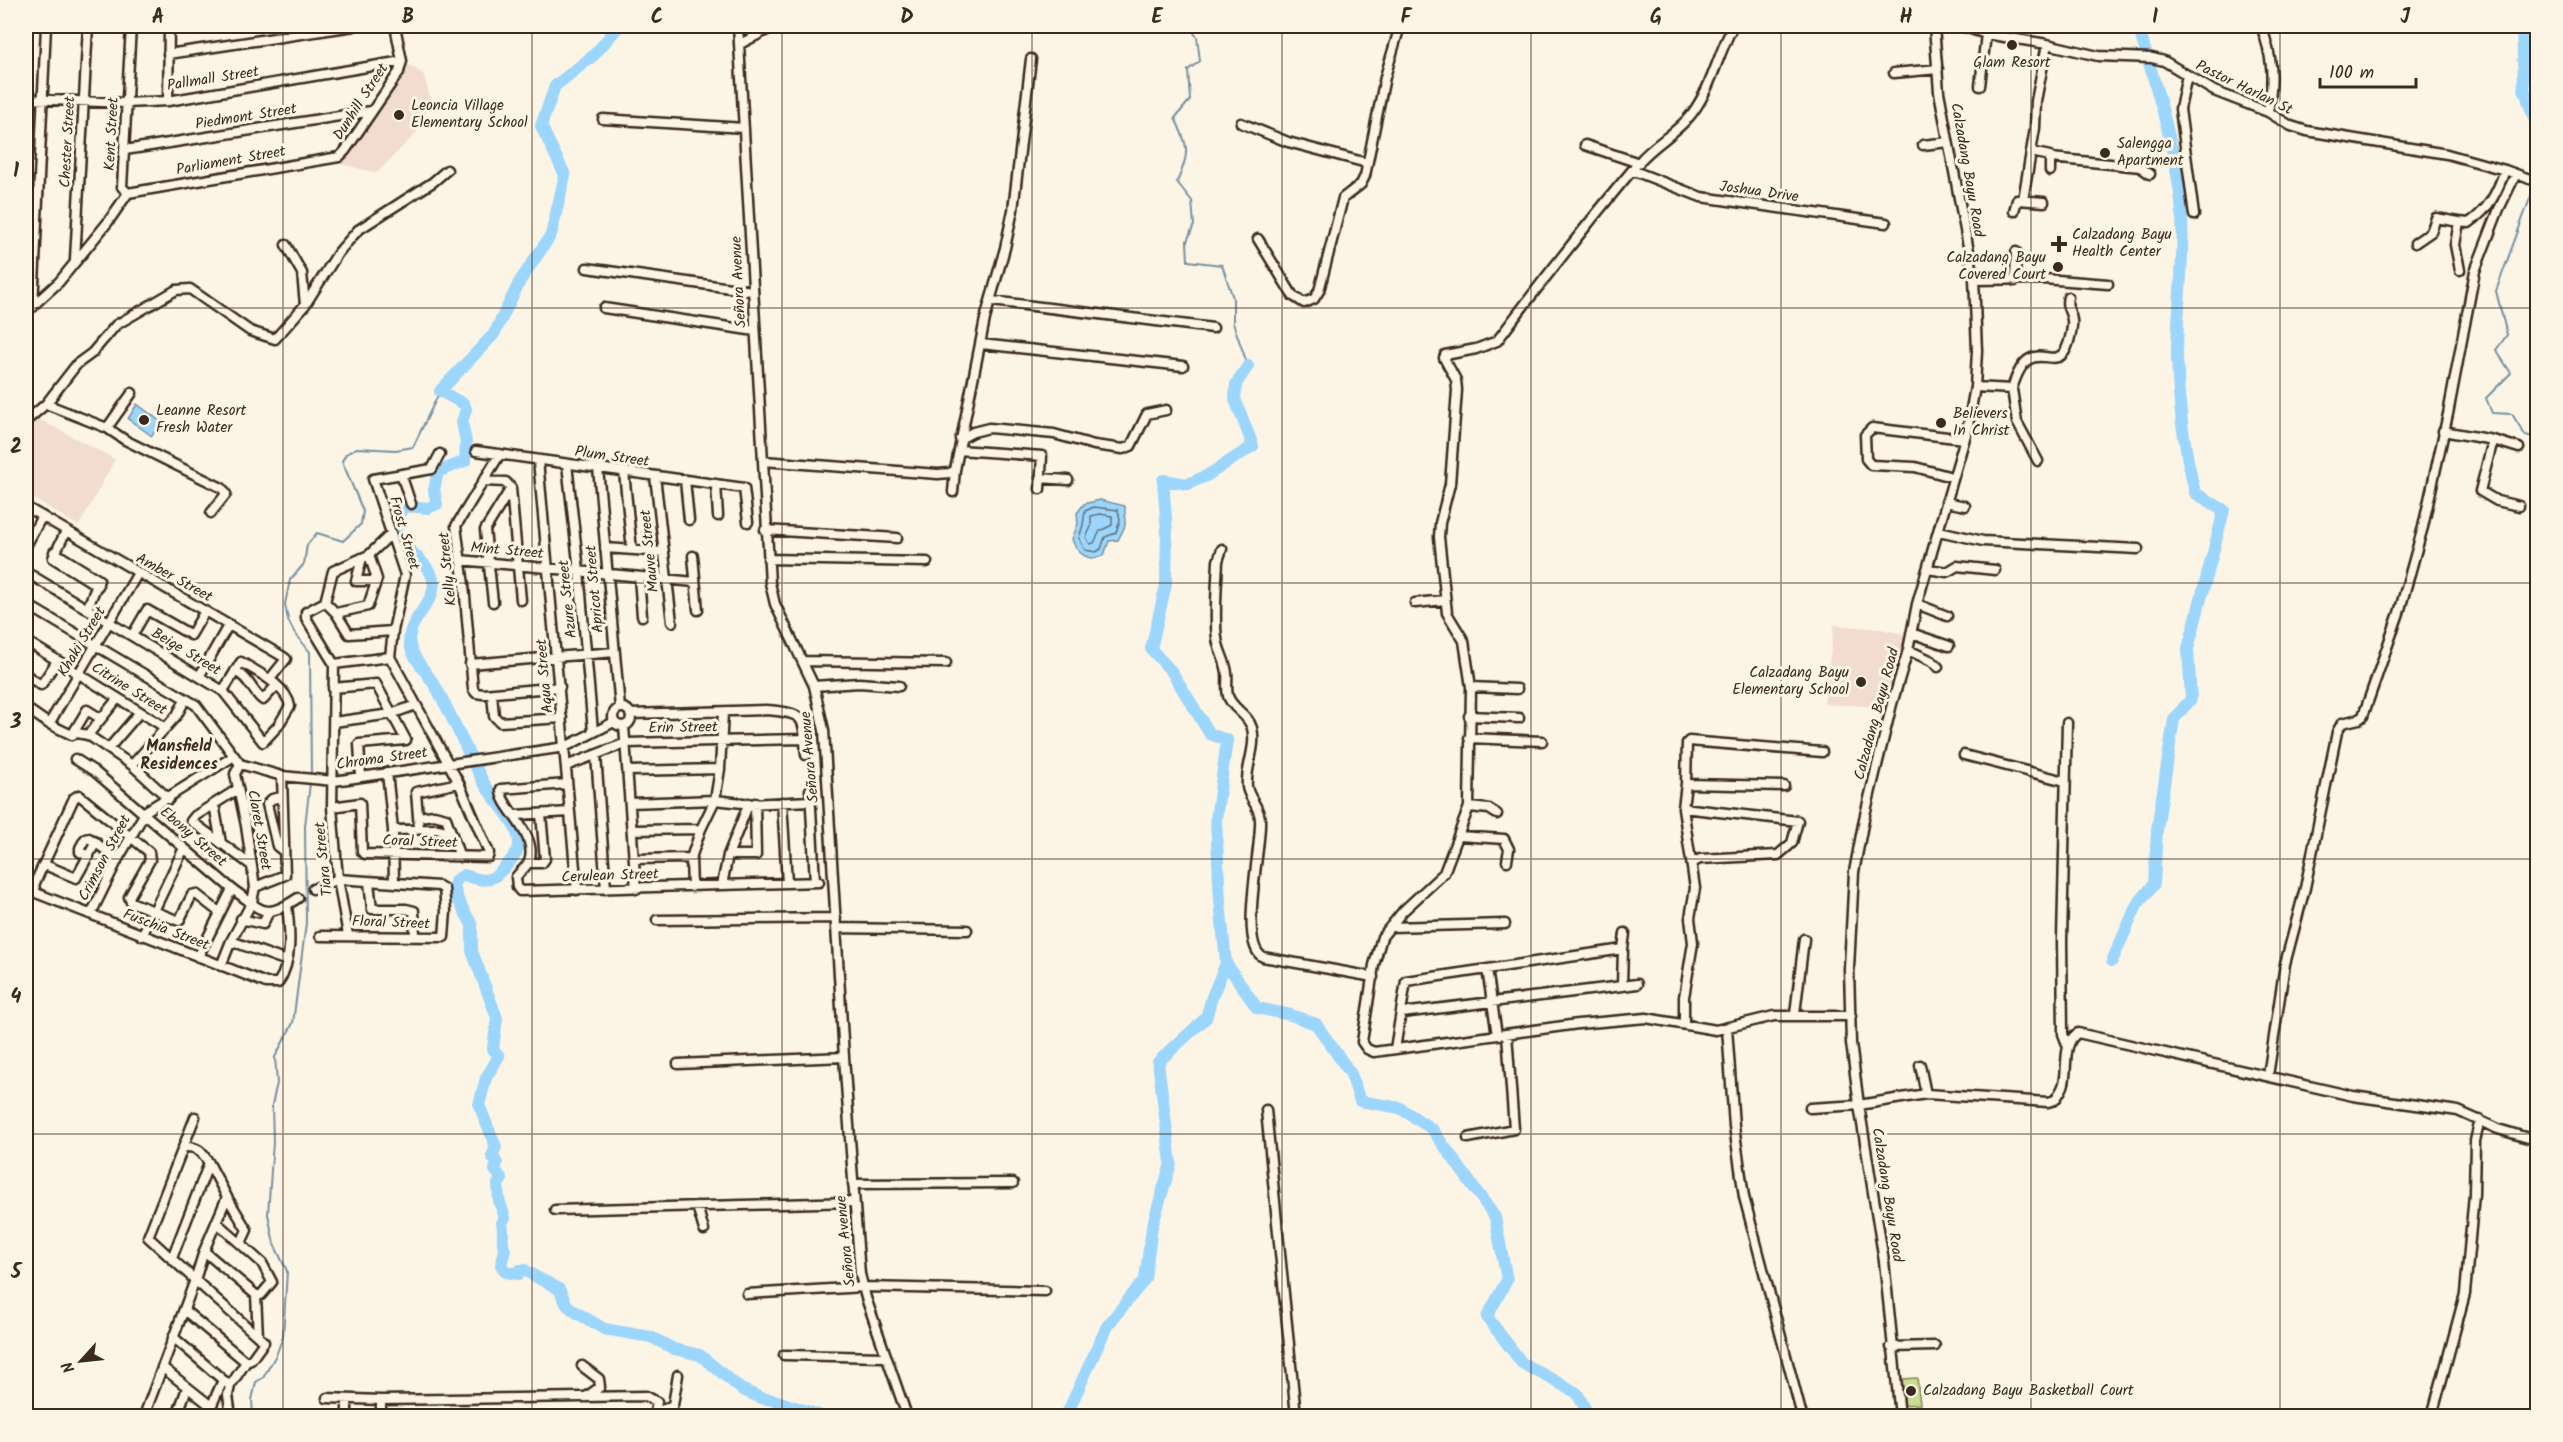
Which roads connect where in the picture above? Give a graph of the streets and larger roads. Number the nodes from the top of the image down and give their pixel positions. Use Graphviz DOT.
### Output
graph roads {
  1 [pos="46,26"];
  2 [pos="88,26"];
  3 [pos="131,26"];
  4 [pos="169,26"];
  5 [pos="354,26"];
  6 [pos="394,26"];
  7 [pos="738,26"];
  8 [pos="792,26"];
  9 [pos="1400,26"];
  10 [pos="1733,26"];
  11 [pos="1934,26"];
  12 [pos="1962,26"];
  13 [pos="2261,26"];
  14 [pos="1986,34"];
  15 [pos="740,44"];
  16 [pos="2047,44"];
  17 [pos="168,54"];
  18 [pos="1030,59"];
  19 [pos="402,60"];
  20 [pos="1938,69"];
  21 [pos="1894,73"];
  22 [pos="2187,75"];
  23 [pos="1980,86"];
  24 [pos="26,99"];
  25 [pos="43,100"];
  26 [pos="84,101"];
  27 [pos="168,101"];
  28 [pos="126,103"];
  29 [pos="371,111"];
  30 [pos="2268,112"];
  31 [pos="603,120"];
  32 [pos="1241,123"];
  33 [pos="744,128"];
  34 [pos="1948,142"];
  35 [pos="1585,145"];
  36 [pos="1923,145"];
  37 [pos="125,150"];
  38 [pos="2031,152"];
  39 [pos="339,157"];
  40 [pos="2051,158"];
  41 [pos="1367,163"];
  42 [pos="1636,167"];
  43 [pos="447,170"];
  44 [pos="2505,170"];
  45 [pos="2050,171"];
  46 [pos="2150,174"];
  47 [pos="2517,174"];
  48 [pos="2533,181"];
  49 [pos="128,193"];
  50 [pos="2023,200"];
  51 [pos="2044,202"];
  52 [pos="2014,212"];
  53 [pos="2194,215"];
  54 [pos="2458,222"];
  55 [pos="1886,223"];
  56 [pos="1258,239"];
  57 [pos="2415,243"];
  58 [pos="286,245"];
  59 [pos="2016,252"];
  60 [pos="75,259"];
  61 [pos="587,268"];
  62 [pos="2460,270"];
  63 [pos="1974,280"];
  64 [pos="2015,280"];
  65 [pos="2108,284"];
  66 [pos="752,291"];
  67 [pos="2068,297"];
  68 [pos="992,301"];
  69 [pos="304,305"];
  70 [pos="604,308"];
  71 [pos="29,309"];
  72 [pos="1214,328"];
  73 [pos="755,331"];
  74 [pos="981,344"];
  75 [pos="1183,366"];
  76 [pos="1976,387"];
  77 [pos="2012,389"];
  78 [pos="132,393"];
  79 [pos="46,404"];
  80 [pos="1166,410"];
  81 [pos="26,421"];
  82 [pos="106,428"];
  83 [pos="2443,430"];
  84 [pos="960,439"];
  85 [pos="1964,439"];
  86 [pos="2493,440"];
  87 [pos="2519,448"];
  88 [pos="959,450"];
  89 [pos="476,451"];
  90 [pos="440,454"];
  91 [pos="500,454"];
  92 [pos="538,460"];
  93 [pos="763,461"];
  94 [pos="2038,461"];
  95 [pos="567,464"];
  96 [pos="598,468"];
  97 [pos="955,470"];
  98 [pos="624,472"];
  99 [pos="402,474"];
  100 [pos="655,476"];
  101 [pos="1952,477"];
  102 [pos="1040,478"];
  103 [pos="685,480"];
  104 [pos="1068,480"];
  105 [pos="483,481"];
  106 [pos="716,484"];
  107 [pos="511,488"];
  108 [pos="1040,489"];
  109 [pos="953,492"];
  110 [pos="1946,502"];
  111 [pos="411,504"];
  112 [pos="1965,506"];
  113 [pos="2519,506"];
  114 [pos="26,507"];
  115 [pos="211,513"];
  116 [pos="42,516"];
  117 [pos="718,516"];
  118 [pos="689,520"];
  119 [pos="748,522"];
  120 [pos="765,530"];
  121 [pos="66,531"];
  122 [pos="1939,531"];
  123 [pos="392,534"];
  124 [pos="897,538"];
  125 [pos="27,541"];
  126 [pos="605,548"];
  127 [pos="632,549"];
  128 [pos="1222,549"];
  129 [pos="2138,549"];
  130 [pos="664,552"];
  131 [pos="693,556"];
  132 [pos="365,557"];
  133 [pos="768,559"];
  134 [pos="460,561"];
  135 [pos="489,561"];
  136 [pos="927,562"];
  137 [pos="518,565"];
  138 [pos="549,568"];
  139 [pos="1928,569"];
  140 [pos="1995,570"];
  141 [pos="579,571"];
  142 [pos="26,572"];
  143 [pos="138,573"];
  144 [pos="608,574"];
  145 [pos="639,577"];
  146 [pos="667,579"];
  147 [pos="376,580"];
  148 [pos="695,582"];
  149 [pos="521,600"];
  150 [pos="1445,600"];
  151 [pos="325,602"];
  152 [pos="493,602"];
  153 [pos="1415,603"];
  154 [pos="26,604"];
  155 [pos="1917,604"];
  156 [pos="87,609"];
  157 [pos="205,610"];
  158 [pos="698,610"];
  159 [pos="336,613"];
  160 [pos="642,616"];
  161 [pos="1947,616"];
  162 [pos="110,621"];
  163 [pos="672,622"];
  164 [pos="229,624"];
  165 [pos="393,631"];
  166 [pos="1911,633"];
  167 [pos="132,636"];
  168 [pos="26,641"];
  169 [pos="96,646"];
  170 [pos="1949,646"];
  171 [pos="1908,650"];
  172 [pos="615,652"];
  173 [pos="587,655"];
  174 [pos="390,657"];
  175 [pos="557,657"];
  176 [pos="57,661"];
  177 [pos="803,661"];
  178 [pos="946,663"];
  179 [pos="334,664"];
  180 [pos="470,664"];
  181 [pos="1938,667"];
  182 [pos="235,671"];
  183 [pos="78,674"];
  184 [pos="26,675"];
  185 [pos="200,675"];
  186 [pos="273,683"];
  187 [pos="814,686"];
  188 [pos="899,686"];
  189 [pos="560,687"];
  190 [pos="1470,687"];
  191 [pos="333,688"];
  192 [pos="1517,688"];
  193 [pos="223,691"];
  194 [pos="492,694"];
  195 [pos="117,698"];
  196 [pos="185,700"];
  197 [pos="416,705"];
  198 [pos="26,708"];
  199 [pos="620,708"];
  200 [pos="140,712"];
  201 [pos="723,712"];
  202 [pos="391,714"];
  203 [pos="630,714"];
  204 [pos="1469,716"];
  205 [pos="100,718"];
  206 [pos="562,718"];
  207 [pos="1519,718"];
  208 [pos="334,722"];
  209 [pos="614,722"];
  210 [pos="2067,723"];
  211 [pos="49,724"];
  212 [pos="624,726"];
  213 [pos="166,728"];
  214 [pos="593,731"];
  215 [pos="72,735"];
  216 [pos="88,735"];
  217 [pos="1468,738"];
  218 [pos="805,739"];
  219 [pos="723,741"];
  220 [pos="1542,741"];
  221 [pos="626,742"];
  222 [pos="565,747"];
  223 [pos="109,748"];
  224 [pos="1822,752"];
  225 [pos="596,755"];
  226 [pos="806,755"];
  227 [pos="1964,755"];
  228 [pos="234,756"];
  229 [pos="75,759"];
  230 [pos="450,763"];
  231 [pos="132,765"];
  232 [pos="240,765"];
  233 [pos="566,766"];
  234 [pos="720,769"];
  235 [pos="628,771"];
  236 [pos="387,772"];
  237 [pos="282,776"];
  238 [pos="361,776"];
  239 [pos="334,780"];
  240 [pos="2065,781"];
  241 [pos="459,783"];
  242 [pos="1686,783"];
  243 [pos="567,784"];
  244 [pos="1784,786"];
  245 [pos="238,789"];
  246 [pos="810,790"];
  247 [pos="281,797"];
  248 [pos="169,799"];
  249 [pos="715,800"];
  250 [pos="810,801"];
  251 [pos="782,802"];
  252 [pos="630,803"];
  253 [pos="752,803"];
  254 [pos="214,804"];
  255 [pos="332,807"];
  256 [pos="1469,807"];
  257 [pos="1683,808"];
  258 [pos="570,812"];
  259 [pos="144,813"];
  260 [pos="541,814"];
  261 [pos="1497,814"];
  262 [pos="515,815"];
  263 [pos="418,817"];
  264 [pos="419,829"];
  265 [pos="701,829"];
  266 [pos="393,830"];
  267 [pos="632,830"];
  268 [pos="450,832"];
  269 [pos="1459,836"];
  270 [pos="130,837"];
  271 [pos="221,843"];
  272 [pos="184,848"];
  273 [pos="283,851"];
  274 [pos="393,855"];
  275 [pos="728,855"];
  276 [pos="460,857"];
  277 [pos="692,858"];
  278 [pos="118,859"];
  279 [pos="634,859"];
  280 [pos="1507,861"];
  281 [pos="528,863"];
  282 [pos="1692,863"];
  283 [pos="45,865"];
  284 [pos="251,865"];
  285 [pos="338,879"];
  286 [pos="369,882"];
  287 [pos="394,883"];
  288 [pos="787,883"];
  289 [pos="722,885"];
  290 [pos="255,887"];
  291 [pos="692,887"];
  292 [pos="636,888"];
  293 [pos="232,889"];
  294 [pos="314,889"];
  295 [pos="577,890"];
  296 [pos="606,890"];
  297 [pos="298,898"];
  298 [pos="252,902"];
  299 [pos="287,905"];
  300 [pos="269,911"];
  301 [pos="153,912"];
  302 [pos="219,912"];
  303 [pos="91,914"];
  304 [pos="836,918"];
  305 [pos="241,919"];
  306 [pos="657,921"];
  307 [pos="1505,924"];
  308 [pos="1390,927"];
  309 [pos="836,928"];
  310 [pos="967,930"];
  311 [pos="1625,933"];
  312 [pos="348,935"];
  313 [pos="142,936"];
  314 [pos="320,936"];
  315 [pos="415,936"];
  316 [pos="1804,939"];
  317 [pos="231,941"];
  318 [pos="1623,949"];
  319 [pos="198,957"];
  320 [pos="287,961"];
  321 [pos="221,966"];
  322 [pos="1487,969"];
  323 [pos="1373,977"];
  324 [pos="1637,984"];
  325 [pos="1622,986"];
  326 [pos="1493,1003"];
  327 [pos="1402,1013"];
  328 [pos="1796,1014"];
  329 [pos="1851,1016"];
  330 [pos="1684,1024"];
  331 [pos="1727,1028"];
  332 [pos="1507,1034"];
  333 [pos="1497,1035"];
  334 [pos="2068,1047"];
  335 [pos="1395,1049"];
  336 [pos="844,1058"];
  337 [pos="678,1064"];
  338 [pos="1920,1065"];
  339 [pos="2268,1076"];
  340 [pos="1926,1094"];
  341 [pos="1859,1105"];
  342 [pos="1810,1108"];
  343 [pos="1266,1110"];
  344 [pos="195,1117"];
  345 [pos="2480,1120"];
  346 [pos="1468,1138"];
  347 [pos="2538,1141"];
  348 [pos="184,1147"];
  349 [pos="209,1163"];
  350 [pos="1013,1183"];
  351 [pos="853,1184"];
  352 [pos="226,1197"];
  353 [pos="854,1202"];
  354 [pos="698,1206"];
  355 [pos="555,1210"];
  356 [pos="216,1222"];
  357 [pos="704,1230"];
  358 [pos="241,1243"];
  359 [pos="204,1251"];
  360 [pos="172,1258"];
  361 [pos="195,1280"];
  362 [pos="864,1287"];
  363 [pos="1045,1291"];
  364 [pos="747,1294"];
  365 [pos="256,1295"];
  366 [pos="184,1310"];
  367 [pos="258,1336"];
  368 [pos="173,1337"];
  369 [pos="1935,1346"];
  370 [pos="1891,1347"];
  371 [pos="784,1355"];
  372 [pos="885,1357"];
  373 [pos="246,1362"];
  374 [pos="582,1366"];
  375 [pos="162,1367"];
  376 [pos="678,1375"];
  377 [pos="227,1383"];
  378 [pos="188,1388"];
  379 [pos="586,1397"];
  380 [pos="327,1398"];
  381 [pos="347,1399"];
  382 [pos="381,1400"];
  383 [pos="211,1406"];
  384 [pos="655,1414"];
  385 [pos="144,1416"];
  386 [pos="177,1416"];
  387 [pos="207,1416"];
  388 [pos="231,1416"];
  389 [pos="347,1416"];
  390 [pos="381,1416"];
  391 [pos="907,1416"];
  392 [pos="1296,1416"];
  393 [pos="1802,1416"];
  394 [pos="1900,1416"];
  395 [pos="2432,1416"];
  1 -- 25 [label="street"];
  2 -- 26 [label="street, Chester Street"];
  3 -- 28 [label="street, Kent Street"];
  4 -- 17 [label="street"];
  5 -- 17 [label="street"];
  6 -- 19 [label="street, Dunhill Street"];
  7 -- 15 [label="street, Señora Avenue"];
  8 -- 15 [label="street"];
  9 -- 41 [label="street"];
  10 -- 42 [label="street"];
  11 -- 20 [label="street, Calzadang Bayu Road"];
  12 -- 14 [label="street, Pastor Harlan St"];
  13 -- 30 [label="street"];
  14 -- 16 [label="street, Pastor Harlan St"];
  14 -- 23 [label="street"];
  15 -- 33 [label="street, Señora Avenue"];
  16 -- 22 [label="street, Pastor Harlan St"];
  16 -- 38 [label="street"];
  17 -- 27 [label="street"];
  18 -- 68 [label="street"];
  19 -- 27 [label="street, Pallmall Street"];
  19 -- 29 [label="street, Dunhill Street"];
  20 -- 21 [label="street"];
  20 -- 34 [label="street, Calzadang Bayu Road"];
  22 -- 30 [label="street, Pastor Harlan St"];
  22 -- 53 [label="street"];
  24 -- 25 [label="street, Pallmall Street"];
  25 -- 26 [label="street, Pallmall Street"];
  25 -- 71 [label="street"];
  26 -- 28 [label="street, Pallmall Street"];
  26 -- 60 [label="street, Chester Street"];
  27 -- 28 [label="street, Pallmall Street"];
  28 -- 37 [label="street, Kent Street"];
  29 -- 37 [label="street, Piedmont Street"];
  29 -- 39 [label="street, Dunhill Street"];
  30 -- 44 [label="street, Pastor Harlan St"];
  31 -- 33 [label="street"];
  32 -- 41 [label="street"];
  33 -- 66 [label="street, Señora Avenue"];
  34 -- 36 [label="street"];
  34 -- 63 [label="street, Calzadang Bayu Road"];
  35 -- 42 [label="street, Joshua Drive"];
  37 -- 49 [label="street, Kent Street"];
  38 -- 40 [label="street"];
  38 -- 50 [label="street"];
  39 -- 49 [label="street, Parliament Street"];
  40 -- 45 [label="street"];
  40 -- 46 [label="street"];
  41 -- 56 [label="street"];
  42 -- 55 [label="street, Joshua Drive"];
  42 -- 150 [label="street"];
  43 -- 69 [label="street"];
  44 -- 47 [label="street, Pastor Harlan St"];
  44 -- 54 [label="street"];
  47 -- 48 [label="street, Pastor Harlan St"];
  47 -- 83 [label="street"];
  49 -- 60 [label="street"];
  50 -- 51 [label="street"];
  50 -- 52 [label="street"];
  54 -- 57 [label="street"];
  54 -- 62 [label="street"];
  58 -- 69 [label="street"];
  59 -- 64 [label="street"];
  60 -- 71 [label="street"];
  61 -- 66 [label="street"];
  63 -- 64 [label="street"];
  63 -- 76 [label="street, Calzadang Bayu Road"];
  64 -- 65 [label="street"];
  66 -- 73 [label="street, Señora Avenue"];
  67 -- 77 [label="street"];
  68 -- 72 [label="street"];
  68 -- 74 [label="street"];
  69 -- 79 [label="street"];
  70 -- 73 [label="street"];
  73 -- 93 [label="street, Señora Avenue"];
  74 -- 75 [label="street"];
  74 -- 84 [label="street"];
  76 -- 77 [label="street"];
  76 -- 85 [label="street, Calzadang Bayu Road"];
  77 -- 94 [label="street"];
  78 -- 82 [label="street"];
  79 -- 81 [label="street"];
  79 -- 82 [label="street"];
  80 -- 84 [label="street"];
  82 -- 115 [label="street"];
  83 -- 86 [label="street"];
  83 -- 339 [label="street"];
  84 -- 88 [label="street"];
  85 -- 101 [label="street, Calzadang Bayu Road"];
  85 -- 101 [label="street"];
  86 -- 87 [label="street"];
  86 -- 113 [label="street"];
  88 -- 97 [label="street"];
  88 -- 102 [label="street"];
  89 -- 91 [label="street, Plum Street"];
  90 -- 99 [label="street, Frost Street"];
  91 -- 92 [label="street, Plum Street"];
  91 -- 105 [label="street, Kelly Street"];
  92 -- 95 [label="street, Plum Street"];
  92 -- 138 [label="street, Aqua Street"];
  93 -- 97 [label="street"];
  93 -- 120 [label="street, Señora Avenue"];
  95 -- 96 [label="street, Plum Street"];
  95 -- 141 [label="street, Azure Street"];
  96 -- 98 [label="street, Plum Street"];
  96 -- 126 [label="street, Apricot Street"];
  97 -- 109 [label="street"];
  98 -- 100 [label="street, Plum Street"];
  98 -- 127 [label="street"];
  99 -- 111 [label="street"];
  99 -- 123 [label="street, Frost Street"];
  100 -- 103 [label="street, Plum Street"];
  100 -- 130 [label="street, Mauve Street"];
  101 -- 110 [label="street, Calzadang Bayu Road"];
  102 -- 104 [label="street"];
  102 -- 108 [label="street"];
  103 -- 106 [label="street, Plum Street"];
  103 -- 118 [label="street"];
  105 -- 107 [label="street"];
  105 -- 134 [label="street, Kelly Street"];
  106 -- 117 [label="street"];
  106 -- 119 [label="street, Plum Street"];
  107 -- 135 [label="street"];
  107 -- 137 [label="street"];
  110 -- 112 [label="street"];
  110 -- 122 [label="street, Calzadang Bayu Road"];
  114 -- 116 [label="street, Amber Street"];
  116 -- 121 [label="street, Amber Street"];
  116 -- 125 [label="street"];
  120 -- 124 [label="street"];
  120 -- 133 [label="street, Señora Avenue"];
  121 -- 143 [label="street, Amber Street"];
  121 -- 156 [label="street"];
  122 -- 129 [label="street"];
  122 -- 139 [label="street, Calzadang Bayu Road"];
  123 -- 132 [label="street"];
  123 -- 165 [label="street, Frost Street"];
  126 -- 127 [label="street"];
  126 -- 144 [label="street, Apricot Street"];
  127 -- 130 [label="street"];
  128 -- 323 [label="street"];
  130 -- 146 [label="street, Mauve Street"];
  131 -- 148 [label="street"];
  132 -- 147 [label="street"];
  132 -- 147 [label="street"];
  132 -- 151 [label="street"];
  133 -- 136 [label="street"];
  133 -- 177 [label="street, Señora Avenue"];
  134 -- 135 [label="street, Mint Street"];
  134 -- 180 [label="street, Kelly Street"];
  135 -- 137 [label="street, Mint Street"];
  135 -- 152 [label="street"];
  137 -- 138 [label="street, Mint Street"];
  137 -- 149 [label="street"];
  138 -- 141 [label="street, Mint Street"];
  138 -- 175 [label="street, Aqua Street"];
  139 -- 140 [label="street"];
  139 -- 155 [label="street, Calzadang Bayu Road"];
  141 -- 144 [label="street, Mint Street"];
  141 -- 173 [label="street, Azure Street"];
  142 -- 156 [label="street"];
  143 -- 157 [label="street, Amber Street"];
  143 -- 162 [label="street, Khaki Street"];
  144 -- 145 [label="street, Mint Street"];
  144 -- 172 [label="street, Apricot Street"];
  145 -- 146 [label="street, Mint Street"];
  145 -- 160 [label="street"];
  146 -- 148 [label="street, Mint Street"];
  146 -- 163 [label="street, Mauve Street"];
  147 -- 159 [label="street"];
  148 -- 158 [label="street"];
  150 -- 153 [label="street"];
  150 -- 190 [label="street"];
  151 -- 159 [label="street"];
  151 -- 179 [label="street"];
  154 -- 169 [label="street"];
  155 -- 161 [label="street"];
  155 -- 166 [label="street, Calzadang Bayu Road"];
  156 -- 162 [label="street"];
  157 -- 164 [label="street, Amber Street"];
  157 -- 167 [label="street"];
  159 -- 165 [label="street"];
  162 -- 167 [label="street, Beige Street"];
  162 -- 169 [label="street, Khaki Street"];
  164 -- 185 [label="street"];
  164 -- 186 [label="street, Amber Street"];
  165 -- 174 [label="street, Frost Street"];
  166 -- 170 [label="street"];
  166 -- 171 [label="street, Calzadang Bayu Road"];
  167 -- 185 [label="street, Beige Street"];
  168 -- 176 [label="street, Citrine Street"];
  169 -- 183 [label="street, Khaki Street"];
  169 -- 196 [label="street"];
  171 -- 181 [label="street"];
  171 -- 329 [label="street, Calzadang Bayu Road"];
  172 -- 173 [label="street"];
  172 -- 199 [label="street, Apricot Street"];
  173 -- 175 [label="street"];
  173 -- 214 [label="street, Azure Street"];
  174 -- 179 [label="street"];
  174 -- 197 [label="street"];
  175 -- 180 [label="street"];
  175 -- 189 [label="street, Aqua Street"];
  176 -- 183 [label="street, Citrine Street"];
  176 -- 184 [label="street"];
  177 -- 178 [label="street"];
  177 -- 187 [label="street, Señora Avenue"];
  179 -- 191 [label="street, Tiara Street"];
  180 -- 194 [label="street, Kelly Street"];
  182 -- 186 [label="street"];
  182 -- 186 [label="street"];
  182 -- 193 [label="street"];
  183 -- 195 [label="street, Citrine Street"];
  183 -- 211 [label="street, Khaki Street"];
  185 -- 193 [label="street, Beige Street"];
  186 -- 193 [label="street, Beige Street"];
  187 -- 188 [label="street"];
  187 -- 304 [label="street, Señora Avenue"];
  189 -- 194 [label="street"];
  189 -- 206 [label="street, Aqua Street"];
  190 -- 192 [label="street"];
  190 -- 204 [label="street"];
  191 -- 202 [label="street"];
  191 -- 208 [label="street, Tiara Street"];
  194 -- 206 [label="street"];
  195 -- 200 [label="street, Citrine Street"];
  195 -- 205 [label="street"];
  196 -- 213 [label="street"];
  196 -- 228 [label="street"];
  197 -- 202 [label="street"];
  197 -- 230 [label="street"];
  198 -- 211 [label="street"];
  199 -- 203 [label="street"];
  199 -- 209 [label="street"];
  200 -- 213 [label="street, Citrine Street"];
  200 -- 223 [label="street"];
  201 -- 203 [label="street"];
  201 -- 218 [label="street"];
  201 -- 219 [label="street"];
  202 -- 208 [label="street"];
  202 -- 238 [label="street"];
  203 -- 212 [label="street"];
  204 -- 207 [label="street"];
  204 -- 217 [label="street"];
  205 -- 215 [label="street"];
  205 -- 216 [label="street"];
  206 -- 222 [label="street, Aqua Street"];
  208 -- 239 [label="street, Tiara Street"];
  209 -- 212 [label="street"];
  209 -- 214 [label="street, Chroma Street"];
  210 -- 240 [label="street"];
  211 -- 215 [label="street"];
  212 -- 221 [label="street"];
  213 -- 231 [label="street"];
  214 -- 222 [label="street, Chroma Street"];
  215 -- 216 [label="street"];
  216 -- 223 [label="street"];
  217 -- 220 [label="street"];
  217 -- 256 [label="street"];
  218 -- 219 [label="street, Erin Street"];
  218 -- 226 [label="street"];
  219 -- 221 [label="street, Erin Street"];
  219 -- 234 [label="street"];
  221 -- 225 [label="street, Erin Street"];
  221 -- 235 [label="street"];
  222 -- 230 [label="street, Chroma Street"];
  222 -- 233 [label="street, Aqua Street"];
  223 -- 231 [label="street"];
  224 -- 242 [label="street"];
  225 -- 233 [label="street, Erin Street"];
  225 -- 296 [label="street"];
  227 -- 240 [label="street"];
  228 -- 232 [label="street"];
  228 -- 248 [label="street, Crimson Street"];
  229 -- 259 [label="street, Ebony Street"];
  230 -- 236 [label="street, Chroma Street"];
  230 -- 241 [label="street"];
  231 -- 248 [label="street"];
  232 -- 237 [label="street, Chroma Street"];
  232 -- 245 [label="street, Claret Street"];
  233 -- 243 [label="street, Aqua Street"];
  234 -- 235 [label="street"];
  234 -- 249 [label="street"];
  235 -- 252 [label="street"];
  236 -- 238 [label="street, Chroma Street"];
  236 -- 266 [label="street"];
  237 -- 239 [label="street, Chroma Street"];
  237 -- 247 [label="street"];
  238 -- 239 [label="street, Chroma Street"];
  239 -- 255 [label="street, Tiara Street"];
  240 -- 334 [label="street"];
  241 -- 263 [label="street"];
  241 -- 276 [label="street, Coral Street"];
  242 -- 244 [label="street"];
  242 -- 257 [label="street"];
  243 -- 258 [label="street, Aqua Street"];
  243 -- 262 [label="street, Cerulean Street"];
  245 -- 254 [label="street"];
  245 -- 284 [label="street, Claret Street"];
  246 -- 250 [label="street"];
  247 -- 273 [label="street"];
  247 -- 273 [label="street"];
  248 -- 259 [label="street, Crimson Street"];
  249 -- 252 [label="street"];
  249 -- 253 [label="street"];
  249 -- 265 [label="street"];
  250 -- 251 [label="street"];
  250 -- 288 [label="street, Cerulean Street"];
  251 -- 253 [label="street"];
  251 -- 288 [label="street"];
  252 -- 267 [label="street"];
  253 -- 275 [label="street"];
  253 -- 275 [label="street"];
  254 -- 271 [label="street"];
  254 -- 271 [label="street"];
  255 -- 274 [label="street, Coral Street"];
  255 -- 285 [label="street, Tiara Street"];
  256 -- 261 [label="street"];
  256 -- 269 [label="street"];
  257 -- 282 [label="street"];
  257 -- 282 [label="street"];
  258 -- 260 [label="street"];
  258 -- 295 [label="street, Aqua Street"];
  259 -- 270 [label="street, Crimson Street"];
  259 -- 272 [label="street, Ebony Street"];
  260 -- 262 [label="street"];
  260 -- 281 [label="street"];
  262 -- 281 [label="street, Cerulean Street"];
  263 -- 264 [label="street"];
  263 -- 268 [label="street"];
  264 -- 266 [label="street"];
  264 -- 268 [label="street"];
  265 -- 267 [label="street"];
  265 -- 277 [label="street"];
  266 -- 274 [label="street"];
  267 -- 279 [label="street"];
  268 -- 276 [label="street"];
  269 -- 280 [label="street"];
  269 -- 308 [label="street"];
  270 -- 278 [label="street, Crimson Street"];
  270 -- 283 [label="street"];
  270 -- 301 [label="street"];
  271 -- 284 [label="street"];
  272 -- 293 [label="street, Ebony Street"];
  272 -- 301 [label="street"];
  273 -- 290 [label="street"];
  274 -- 276 [label="street, Coral Street"];
  274 -- 287 [label="street"];
  275 -- 289 [label="street"];
  277 -- 279 [label="street"];
  277 -- 291 [label="street"];
  278 -- 283 [label="street"];
  278 -- 303 [label="street, Crimson Street"];
  279 -- 292 [label="street"];
  281 -- 295 [label="street, Cerulean Street"];
  282 -- 330 [label="street"];
  283 -- 303 [label="street, Fuschia Street"];
  284 -- 290 [label="street, Claret Street"];
  285 -- 286 [label="street"];
  285 -- 294 [label="street"];
  285 -- 312 [label="street, Tiara Street"];
  286 -- 287 [label="street"];
  286 -- 315 [label="street"];
  287 -- 315 [label="street, Floral Street"];
  288 -- 289 [label="street, Cerulean Street"];
  289 -- 291 [label="street, Cerulean Street"];
  290 -- 298 [label="street, Claret Street"];
  291 -- 292 [label="street, Cerulean Street"];
  292 -- 296 [label="street, Cerulean Street"];
  293 -- 298 [label="street, Ebony Street"];
  293 -- 302 [label="street"];
  295 -- 296 [label="street, Cerulean Street"];
  297 -- 299 [label="street"];
  298 -- 300 [label="street, Ebony Street"];
  298 -- 305 [label="street, Claret Street"];
  299 -- 300 [label="street"];
  299 -- 320 [label="street"];
  300 -- 305 [label="street"];
  301 -- 302 [label="street"];
  301 -- 313 [label="street"];
  302 -- 319 [label="street"];
  303 -- 313 [label="street, Fuschia Street"];
  304 -- 306 [label="street"];
  304 -- 309 [label="street, Señora Avenue"];
  305 -- 317 [label="street, Claret Street"];
  307 -- 308 [label="street"];
  308 -- 323 [label="street"];
  309 -- 310 [label="street"];
  309 -- 336 [label="street, Señora Avenue"];
  311 -- 318 [label="street"];
  312 -- 314 [label="street, Floral Street"];
  312 -- 315 [label="street, Floral Street"];
  313 -- 319 [label="street, Fuschia Street"];
  316 -- 328 [label="street"];
  317 -- 320 [label="street"];
  317 -- 321 [label="street, Claret Street"];
  318 -- 322 [label="street"];
  318 -- 325 [label="street"];
  319 -- 321 [label="street, Fuschia Street"];
  320 -- 321 [label="street, Fuschia Street"];
  322 -- 326 [label="street"];
  322 -- 327 [label="street"];
  323 -- 335 [label="street"];
  324 -- 325 [label="street"];
  325 -- 326 [label="street"];
  326 -- 327 [label="street"];
  326 -- 333 [label="street"];
  327 -- 335 [label="street"];
  328 -- 329 [label="street"];
  328 -- 331 [label="street"];
  329 -- 341 [label="street, Calzadang Bayu Road"];
  330 -- 331 [label="street"];
  330 -- 332 [label="street"];
  331 -- 393 [label="street"];
  332 -- 333 [label="street"];
  332 -- 346 [label="street"];
  333 -- 335 [label="street"];
  334 -- 339 [label="street"];
  334 -- 340 [label="street"];
  336 -- 337 [label="street"];
  336 -- 351 [label="street, Señora Avenue"];
  338 -- 340 [label="street"];
  339 -- 345 [label="street"];
  340 -- 341 [label="street"];
  341 -- 342 [label="street"];
  341 -- 370 [label="street, Calzadang Bayu Road"];
  343 -- 392 [label="street"];
  344 -- 348 [label="street"];
  345 -- 347 [label="street"];
  345 -- 395 [label="street"];
  348 -- 349 [label="street"];
  348 -- 360 [label="street"];
  349 -- 352 [label="street"];
  349 -- 360 [label="street"];
  350 -- 351 [label="street"];
  351 -- 353 [label="street, Señora Avenue"];
  352 -- 356 [label="street"];
  352 -- 358 [label="street"];
  353 -- 354 [label="street"];
  353 -- 362 [label="street, Señora Avenue"];
  354 -- 355 [label="street"];
  354 -- 357 [label="street"];
  356 -- 358 [label="street"];
  356 -- 359 [label="street"];
  358 -- 365 [label="street"];
  359 -- 361 [label="street"];
  359 -- 365 [label="street"];
  360 -- 361 [label="street"];
  361 -- 366 [label="street"];
  361 -- 367 [label="street"];
  362 -- 363 [label="street"];
  362 -- 364 [label="street"];
  362 -- 372 [label="street, Señora Avenue"];
  365 -- 367 [label="street"];
  366 -- 368 [label="street"];
  366 -- 373 [label="street"];
  367 -- 373 [label="street"];
  368 -- 375 [label="street"];
  368 -- 377 [label="street"];
  369 -- 370 [label="street"];
  370 -- 394 [label="street, Calzadang Bayu Road"];
  371 -- 372 [label="street"];
  372 -- 391 [label="street, Señora Avenue"];
  373 -- 377 [label="street"];
  374 -- 379 [label="street"];
  375 -- 378 [label="street"];
  375 -- 385 [label="street"];
  376 -- 384 [label="street"];
  377 -- 383 [label="street"];
  377 -- 388 [label="street"];
  378 -- 383 [label="street"];
  378 -- 386 [label="street"];
  379 -- 382 [label="street"];
  379 -- 384 [label="street"];
  380 -- 381 [label="street"];
  381 -- 382 [label="street"];
  381 -- 389 [label="street"];
  382 -- 390 [label="street"];
  383 -- 387 [label="street"];
}
